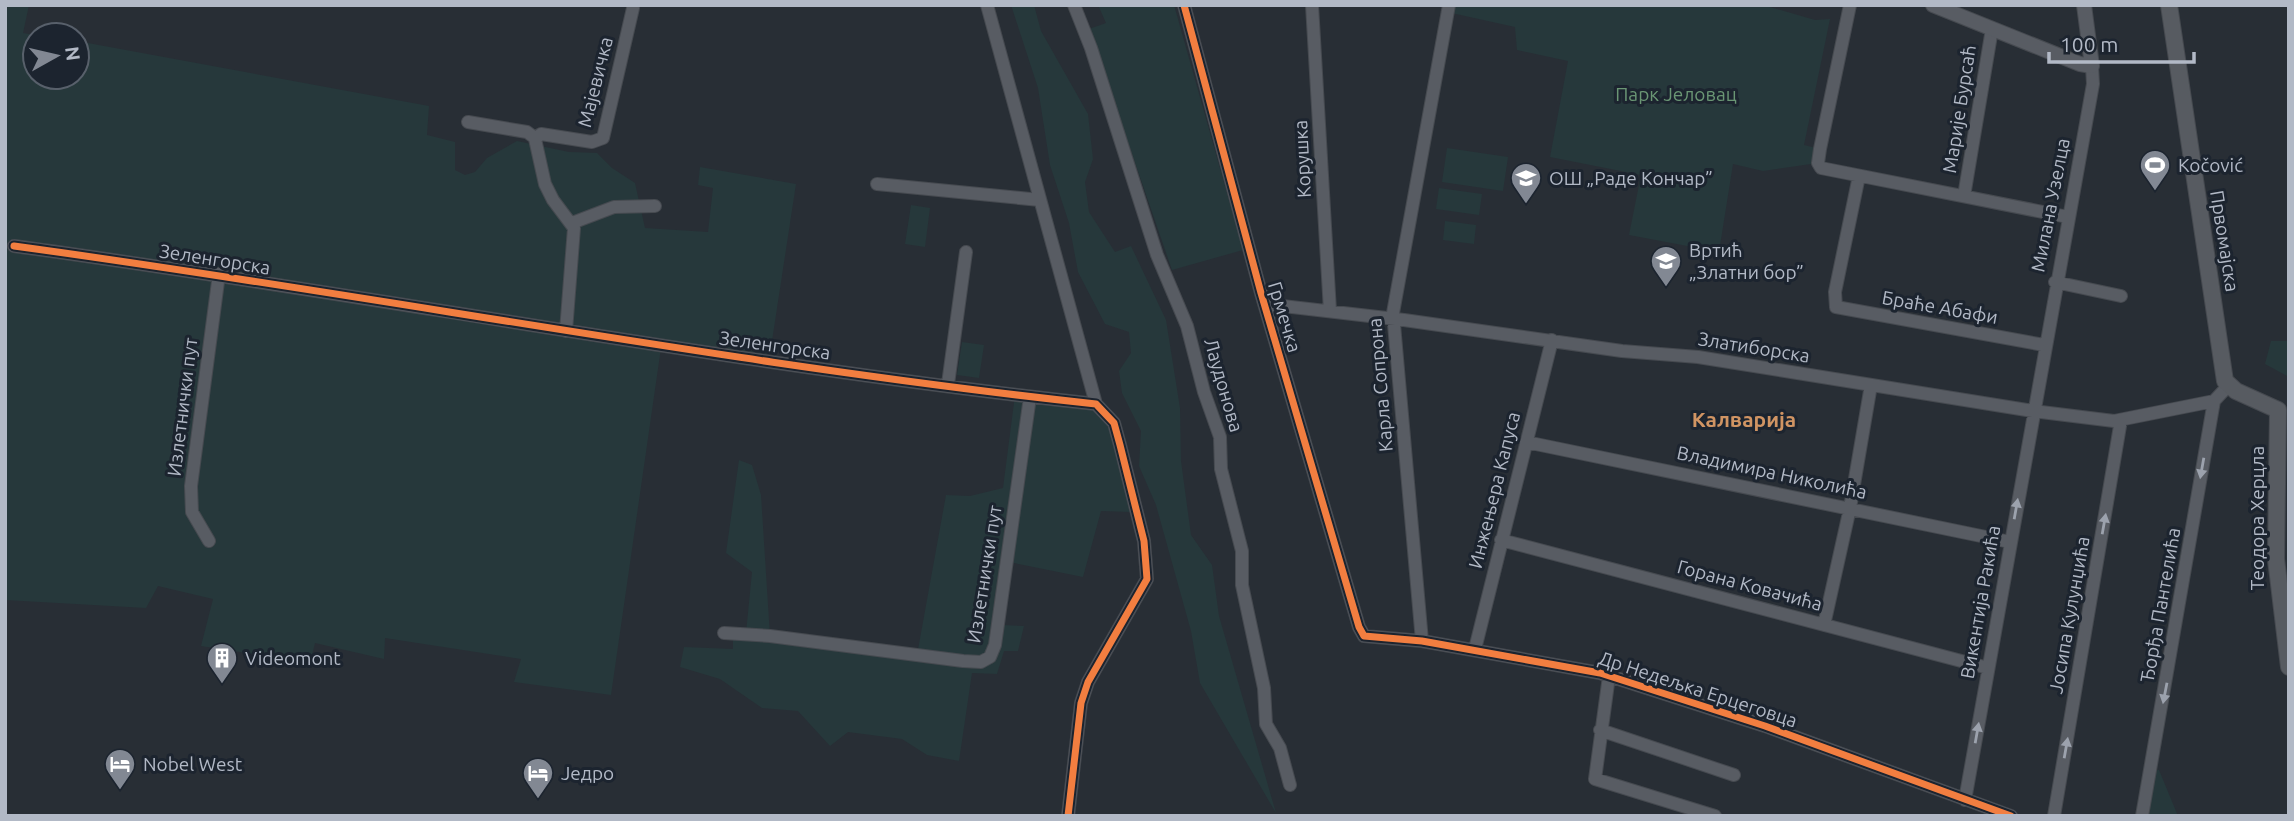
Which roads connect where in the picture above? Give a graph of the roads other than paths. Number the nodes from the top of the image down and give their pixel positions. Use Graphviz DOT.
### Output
graph roads {
  1 [pos="987,5"];
  2 [pos="1074,5"];
  3 [pos="1184,5"];
  4 [pos="1312,5"];
  5 [pos="1449,5"];
  6 [pos="1850,5"];
  7 [pos="1934,5"];
  8 [pos="2084,5"];
  9 [pos="2169,5"];
  10 [pos="634,8"];
  11 [pos="1992,29"];
  12 [pos="2092,66"];
  13 [pos="468,122"];
  14 [pos="535,138"];
  15 [pos="1858,176"];
  16 [pos="877,184"];
  17 [pos="1964,196"];
  18 [pos="1040,200"];
  19 [pos="655,206"];
  20 [pos="2068,216"];
  21 [pos="572,223"];
  22 [pos="14,246"];
  23 [pos="966,252"];
  24 [pos="219,274"];
  25 [pos="2055,282"];
  26 [pos="2121,296"];
  27 [pos="1265,304"];
  28 [pos="1330,311"];
  29 [pos="1393,318"];
  30 [pos="566,331"];
  31 [pos="1552,340"];
  32 [pos="2044,345"];
  33 [pos="948,384"];
  34 [pos="1871,385"];
  35 [pos="2228,386"];
  36 [pos="1030,397"];
  37 [pos="2214,401"];
  38 [pos="1096,404"];
  39 [pos="2033,411"];
  40 [pos="2284,412"];
  41 [pos="2121,420"];
  42 [pos="1527,442"];
  43 [pos="1850,508"];
  44 [pos="1501,540"];
  45 [pos="209,541"];
  46 [pos="2010,542"];
  47 [pos="1824,625"];
  48 [pos="724,634"];
  49 [pos="1364,636"];
  50 [pos="1422,641"];
  51 [pos="1475,649"];
  52 [pos="2289,667"];
  53 [pos="1988,668"];
  54 [pos="1609,676"];
  55 [pos="1600,730"];
  56 [pos="1734,775"];
  57 [pos="1290,785"];
  58 [pos="1965,800"];
  59 [pos="1068,816"];
  60 [pos="1715,816"];
  61 [pos="2011,816"];
  62 [pos="2054,816"];
  63 [pos="2142,816"];
  1 -- 18 [label="street"];
  2 -- 57 [label="street, Лаудонова"];
  3 -- 27 [label="street, Грмечка"];
  4 -- 28 [label="street, Корушка"];
  5 -- 29 [label="street, Карла Сопрона"];
  6 -- 15 [label="street"];
  7 -- 11 [label="street, Марије Бурсаћ"];
  8 -- 12 [label="street, Милана Узелца"];
  9 -- 35 [label="main road, Првомајска"];
  10 -- 14 [label="street, Мајевичка"];
  11 -- 12 [label="street, Марије Бурсаћ"];
  11 -- 17 [label="street, Марије Бурсаћ"];
  12 -- 20 [label="street, Милана Узелца"];
  13 -- 14 [label="street, Мајевичка"];
  14 -- 21 [label="street"];
  15 -- 17 [label="street"];
  15 -- 32 [label="street, Браће Абафи"];
  16 -- 18 [label="street"];
  17 -- 20 [label="street"];
  18 -- 38 [label="street"];
  19 -- 21 [label="street"];
  20 -- 25 [label="street, Милана Узелца"];
  21 -- 30 [label="street"];
  22 -- 24 [label="street, Зеленгорска"];
  23 -- 33 [label="street"];
  24 -- 30 [label="street, Зеленгорска"];
  24 -- 45 [label="street, Излетнички пут"];
  25 -- 26 [label="street"];
  25 -- 32 [label="street, Милана Узелца"];
  27 -- 28 [label="street, Златиборска"];
  27 -- 49 [label="street, Грмечка"];
  28 -- 29 [label="street, Златиборска"];
  29 -- 31 [label="street, Златиборска"];
  29 -- 50 [label="street, Карла Сопрона"];
  30 -- 33 [label="street, Зеленгорска"];
  31 -- 34 [label="street, Златиборска"];
  31 -- 42 [label="street, Инжењера Капуса"];
  32 -- 39 [label="street, Милана Узелца"];
  33 -- 36 [label="street, Зеленгорска"];
  34 -- 39 [label="street, Златиборска"];
  34 -- 43 [label="street"];
  35 -- 37 [label="street"];
  35 -- 40 [label="main road"];
  36 -- 38 [label="street, Зеленгорска"];
  36 -- 48 [label="street, Излетнички пут"];
  37 -- 41 [label="street, Златиборска"];
  37 -- 63 [label="street, Ђорђа Пантелића, one-way"];
  38 -- 59 [label="street"];
  39 -- 41 [label="street, Златиборска"];
  46 -- 39 [label="street, Викентија Ракића, one-way"];
  40 -- 52 [label="main road, Теодора Херцла"];
  62 -- 41 [label="street, Јосипа Кулунџића, one-way"];
  42 -- 43 [label="street, Владимира Николића"];
  42 -- 44 [label="street, Инжењера Капуса"];
  43 -- 46 [label="street, Владимира Николића"];
  43 -- 47 [label="street"];
  44 -- 47 [label="street, Горана Ковачића"];
  44 -- 51 [label="street, Инжењера Капуса"];
  46 -- 53 [label="street, Викентија Ракића"];
  47 -- 53 [label="street, Горана Ковачића"];
  49 -- 50 [label="street, Др Недељка Ерцеговца"];
  50 -- 51 [label="street, Др Недељка Ерцеговца"];
  51 -- 54 [label="street, Др Недељка Ерцеговца"];
  58 -- 53 [label="street, Викентија Ракића, one-way"];
  54 -- 55 [label="street"];
  54 -- 58 [label="street, Др Недељка Ерцеговца"];
  55 -- 56 [label="street"];
  55 -- 60 [label="street"];
  58 -- 61 [label="street, Др Недељка Ерцеговца"];
}
